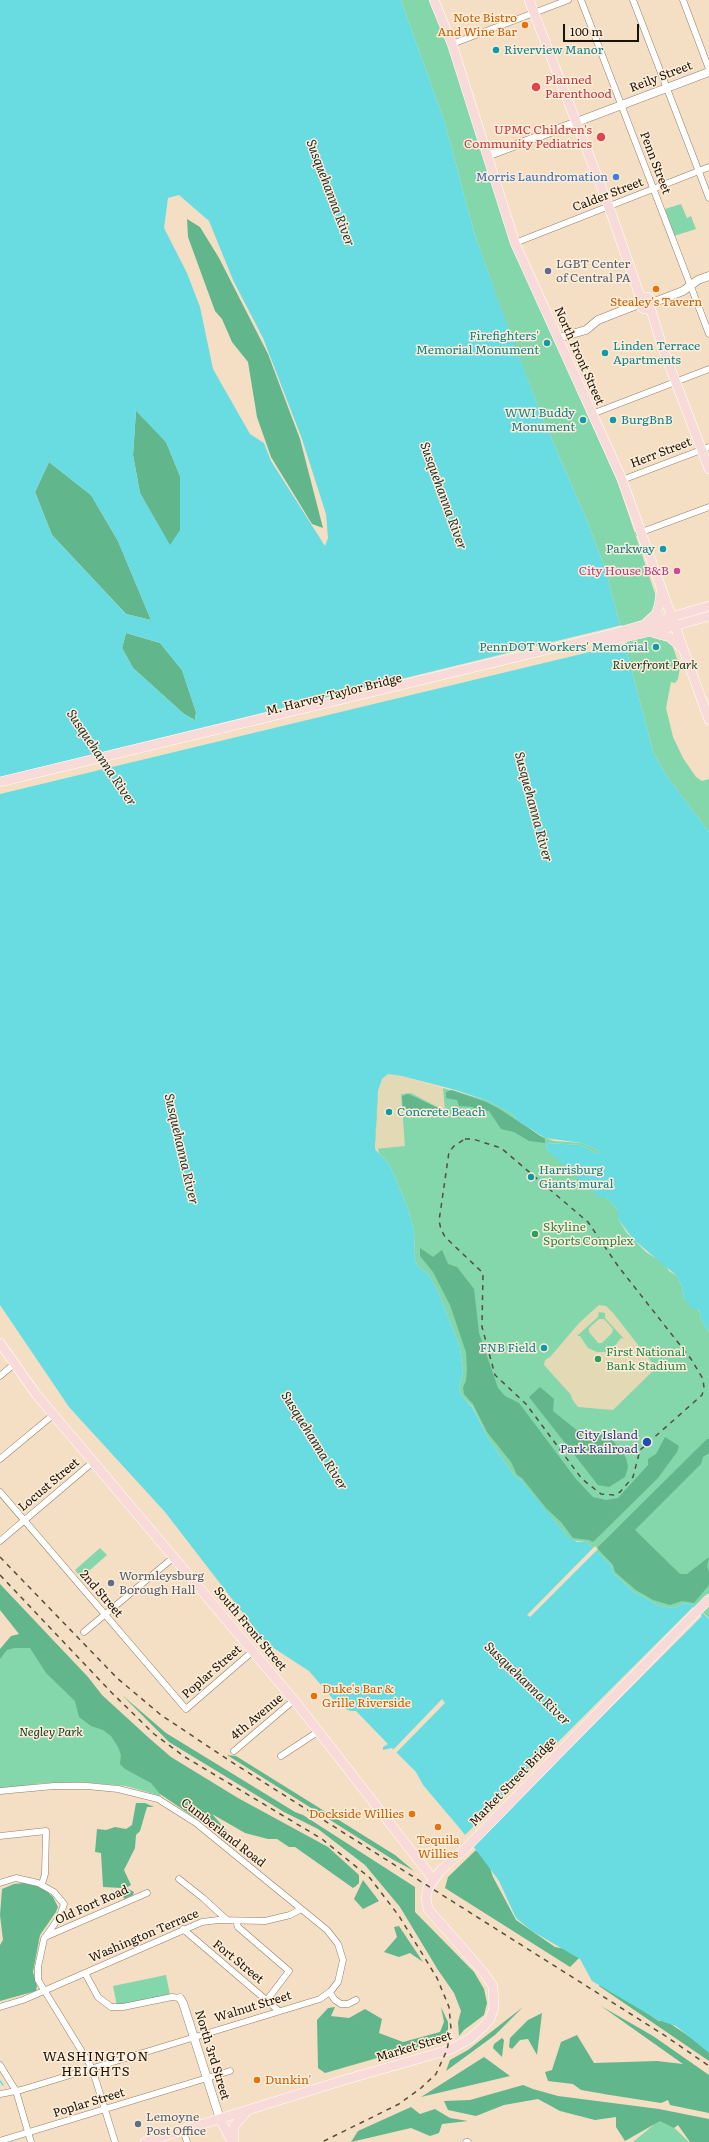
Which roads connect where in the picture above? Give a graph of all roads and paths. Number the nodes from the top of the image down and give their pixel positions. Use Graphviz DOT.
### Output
graph roads {
  1 [pos="434,0"];
  2 [pos="529,0"];
  3 [pos="568,0"];
  4 [pos="581,0"];
  5 [pos="633,0"];
  6 [pos="682,0"];
  7 [pos="534,13"];
  8 [pos="452,44"];
  9 [pos="709,69"];
  10 [pos="709,72"];
  11 [pos="667,88"];
  12 [pos="621,105"];
  13 [pos="576,122"];
  14 [pos="487,156"];
  15 [pos="709,167"];
  16 [pos="699,171"];
  17 [pos="654,189"];
  18 [pos="709,198"];
  19 [pos="609,207"];
  20 [pos="515,243"];
  21 [pos="709,276"];
  22 [pos="709,281"];
  23 [pos="691,286"];
  24 [pos="646,303"];
  25 [pos="709,334"];
  26 [pos="561,337"];
  27 [pos="709,370"];
  28 [pos="676,382"];
  29 [pos="592,414"];
  30 [pos="705,448"];
  31 [pos="709,469"];
  32 [pos="622,480"];
  33 [pos="709,507"];
  34 [pos="639,533"];
  35 [pos="661,589"];
  36 [pos="709,606"];
  37 [pos="709,616"];
  38 [pos="673,622"];
  39 [pos="644,630"];
  40 [pos="632,632"];
  41 [pos="683,650"];
  42 [pos="709,720"];
  43 [pos="0,782"];
  44 [pos="0,788"];
  45 [pos="0,1343"];
  46 [pos="14,1364"];
  47 [pos="0,1376"];
  48 [pos="53,1416"];
  49 [pos="0,1458"];
  50 [pos="93,1462"];
  51 [pos="0,1492"];
  52 [pos="24,1520"];
  53 [pos="0,1541"];
  54 [pos="174,1557"];
  55 [pos="709,1599"];
  56 [pos="104,1615"];
  57 [pos="84,1632"];
  58 [pos="253,1651"];
  59 [pos="294,1700"];
  60 [pos="186,1709"];
  61 [pos="319,1731"];
  62 [pos="234,1751"];
  63 [pos="281,1756"];
  64 [pos="0,1791"];
  65 [pos="0,1836"];
  66 [pos="179,1879"];
  67 [pos="433,1879"];
  68 [pos="0,1883"];
  69 [pos="42,1884"];
  70 [pos="147,1893"];
  71 [pos="301,1909"];
  72 [pos="227,1920"];
  73 [pos="236,1921"];
  74 [pos="183,1929"];
  75 [pos="45,1937"];
  76 [pos="85,1973"];
  77 [pos="44,1991"];
  78 [pos="330,1993"];
  79 [pos="180,1998"];
  80 [pos="266,2000"];
  81 [pos="356,2000"];
  82 [pos="0,2007"];
  83 [pos="279,2011"];
  84 [pos="193,2037"];
  85 [pos="0,2065"];
  86 [pos="92,2068"];
  87 [pos="230,2070"];
  88 [pos="206,2079"];
  89 [pos="16,2091"];
  90 [pos="0,2094"];
  91 [pos="105,2109"];
  92 [pos="249,2110"];
  93 [pos="220,2119"];
  94 [pos="183,2130"];
  95 [pos="29,2132"];
  96 [pos="0,2141"];
  97 [pos="148,2141"];
  98 [pos="31,2142"];
  99 [pos="115,2142"];
  100 [pos="187,2142"];
  101 [pos="233,2142"];
  1 -- 8 [label="main road, North Front Street"];
  2 -- 7 [label="main road"];
  3 -- 7 [label="street"];
  4 -- 12 [label="street, Penn Street"];
  5 -- 11 [label="street"];
  6 -- 9 [label="street"];
  7 -- 8 [label="street"];
  7 -- 13 [label="main road"];
  8 -- 14 [label="main road, North Front Street"];
  10 -- 11 [label="street, Reily Street"];
  11 -- 12 [label="street, Reily Street"];
  11 -- 16 [label="street"];
  12 -- 13 [label="street, Reily Street"];
  12 -- 17 [label="street, Penn Street"];
  13 -- 14 [label="street, Reily Street"];
  13 -- 19 [label="main road"];
  14 -- 20 [label="main road, North Front Street"];
  15 -- 16 [label="street, Calder Street"];
  16 -- 17 [label="street, Calder Street"];
  16 -- 18 [label="street"];
  17 -- 19 [label="street, Calder Street"];
  17 -- 23 [label="street, Penn Street"];
  19 -- 20 [label="street, Calder Street"];
  19 -- 24 [label="main road"];
  20 -- 26 [label="main road, North Front Street"];
  21 -- 23 [label="street"];
  22 -- 23 [label="street"];
  23 -- 24 [label="street"];
  23 -- 25 [label="street, Penn Street"];
  24 -- 26 [label="street"];
  24 -- 28 [label="main road"];
  26 -- 29 [label="main road, North Front Street"];
  27 -- 28 [label="street"];
  28 -- 29 [label="street"];
  28 -- 30 [label="main road"];
  29 -- 32 [label="main road, North Front Street"];
  30 -- 31 [label="main road"];
  30 -- 32 [label="street, Herr Street"];
  32 -- 34 [label="main road, North Front Street"];
  33 -- 34 [label="street"];
  34 -- 35 [label="main road, North Front Street"];
  35 -- 38 [label="main road, North Front Street"];
  35 -- 39 [label="main road"];
  36 -- 38 [label="main road"];
  37 -- 38 [label="main road"];
  38 -- 39 [label="main road, M. Harvey Taylor Bridge"];
  38 -- 41 [label="main road, North Front Street"];
  39 -- 40 [label="main road, M. Harvey Taylor Bridge"];
  39 -- 41 [label="main road"];
  40 -- 43 [label="main road, M. Harvey Taylor Bridge"];
  40 -- 44 [label="main road, M. Harvey Taylor Bridge"];
  41 -- 42 [label="main road, North Front Street"];
  45 -- 46 [label="main road"];
  46 -- 47 [label="street"];
  46 -- 48 [label="main road, South Front Street"];
  48 -- 49 [label="street"];
  48 -- 50 [label="main road, South Front Street"];
  50 -- 52 [label="street, Locust Street"];
  50 -- 54 [label="main road, South Front Street"];
  51 -- 52 [label="street, 2nd Street"];
  52 -- 53 [label="street, Locust Street"];
  52 -- 56 [label="street, 2nd Street"];
  54 -- 56 [label="street"];
  54 -- 58 [label="main road, South Front Street"];
  55 -- 67 [label="main road, Market Street Bridge"];
  56 -- 57 [label="street"];
  56 -- 60 [label="street, 2nd Street"];
  58 -- 59 [label="main road, South Front Street"];
  58 -- 60 [label="street, Poplar Street"];
  59 -- 61 [label="main road, South Front Street"];
  59 -- 62 [label="street, 4th Avenue"];
  61 -- 63 [label="street"];
  61 -- 67 [label="main road, South Front Street"];
  64 -- 71 [label="street, Cumberland Road"];
  65 -- 69 [label="street"];
  66 -- 72 [label="street"];
  67 -- 92 [label="main road, Market Street"];
  68 -- 69 [label="street"];
  69 -- 75 [label="street"];
  70 -- 75 [label="street, Old Fort Road"];
  71 -- 73 [label="street, Washington Terrace"];
  71 -- 78 [label="street, Cumberland Road"];
  72 -- 73 [label="street, Washington Terrace"];
  72 -- 74 [label="street, Washington Terrace"];
  73 -- 80 [label="street"];
  74 -- 76 [label="street, Washington Terrace"];
  74 -- 80 [label="street, Fort Street"];
  75 -- 77 [label="street"];
  76 -- 77 [label="street, Washington Terrace"];
  76 -- 79 [label="street"];
  77 -- 82 [label="street, Washington Terrace"];
  77 -- 86 [label="street"];
  78 -- 81 [label="street"];
  78 -- 83 [label="street, Walnut Street"];
  79 -- 84 [label="street, North 3rd Street"];
  80 -- 83 [label="street, Fort Street"];
  83 -- 84 [label="street, Walnut Street"];
  84 -- 86 [label="street, Walnut Street"];
  84 -- 88 [label="street, North 3rd Street"];
  85 -- 89 [label="street"];
  86 -- 89 [label="street, Walnut Street"];
  86 -- 91 [label="street"];
  87 -- 88 [label="street, Poplar Street"];
  88 -- 91 [label="street, Poplar Street"];
  88 -- 93 [label="street, North 3rd Street"];
  89 -- 90 [label="street, Walnut Street"];
  89 -- 95 [label="street"];
  91 -- 95 [label="street, Poplar Street"];
  91 -- 99 [label="street"];
  92 -- 93 [label="main road, Market Street"];
  92 -- 101 [label="main road"];
  93 -- 94 [label="main road, Market Street"];
  93 -- 101 [label="main road"];
  94 -- 97 [label="main road, Market Street"];
  94 -- 100 [label="street"];
  95 -- 96 [label="street, Poplar Street"];
  95 -- 98 [label="street"];
}
